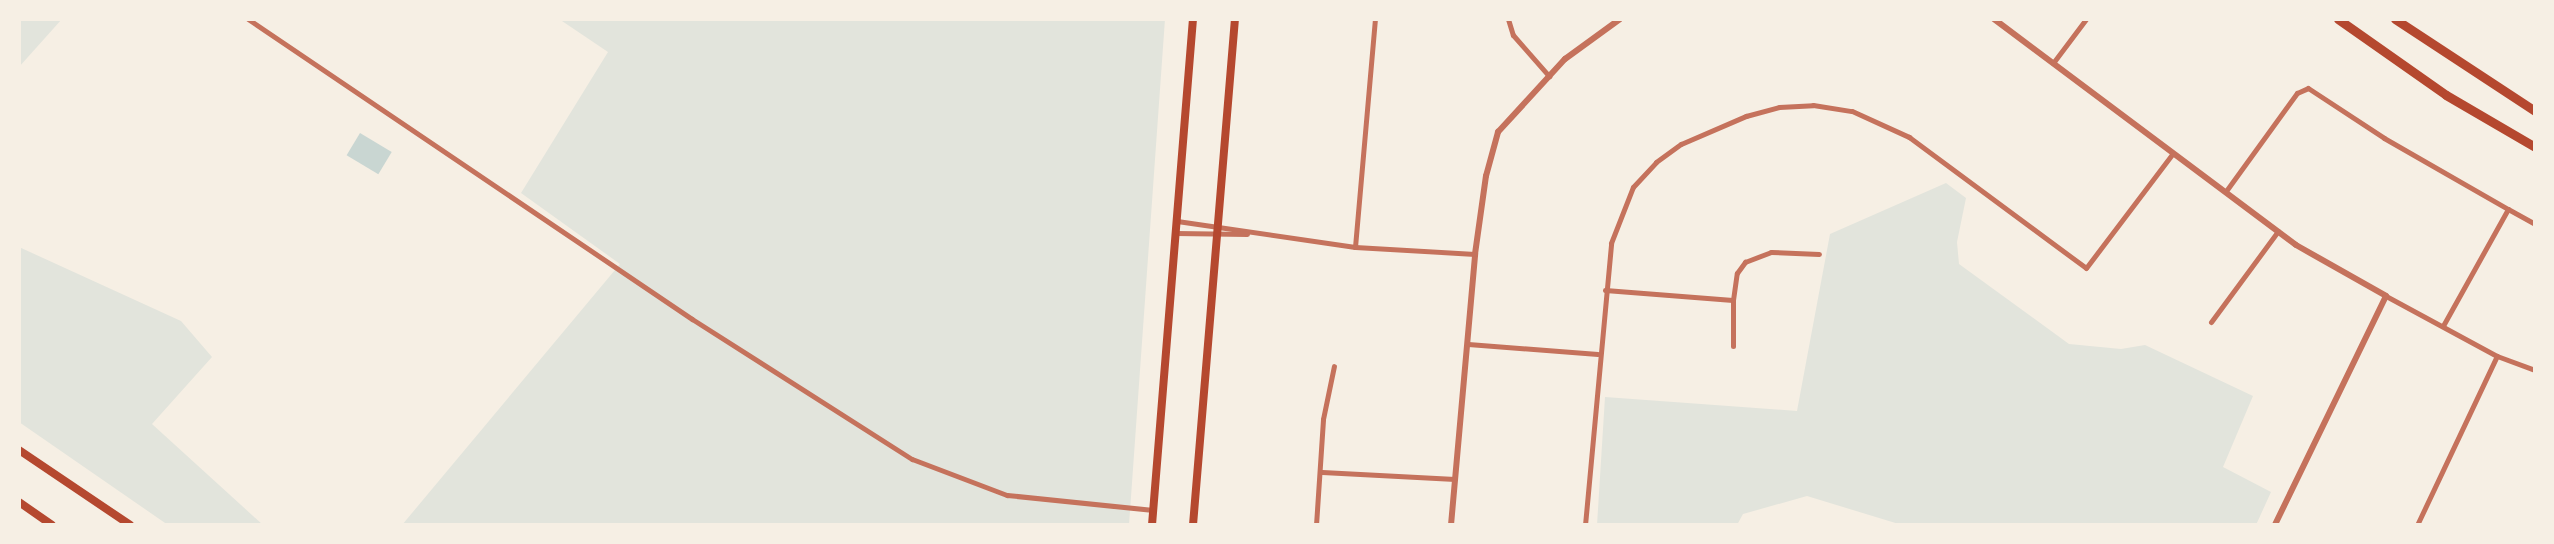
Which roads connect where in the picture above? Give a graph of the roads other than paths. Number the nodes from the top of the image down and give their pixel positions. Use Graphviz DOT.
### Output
graph roads {
  1 [pos="248,19"];
  2 [pos="1193,19"];
  3 [pos="1235,19"];
  4 [pos="1375,19"];
  5 [pos="1508,19"];
  6 [pos="1620,19"];
  7 [pos="1994,19"];
  8 [pos="2085,19"];
  9 [pos="2338,19"];
  10 [pos="2395,19"];
  11 [pos="2053,63"];
  12 [pos="1549,76"];
  13 [pos="2535,111"];
  14 [pos="2535,147"];
  15 [pos="2172,153"];
  16 [pos="2226,191"];
  17 [pos="2508,209"];
  18 [pos="1177,221"];
  19 [pos="2535,224"];
  20 [pos="1218,226"];
  21 [pos="2278,231"];
  22 [pos="1176,233"];
  23 [pos="1254,234"];
  24 [pos="1217,237"];
  25 [pos="1355,247"];
  26 [pos="1475,254"];
  27 [pos="1819,254"];
  28 [pos="1605,290"];
  29 [pos="2386,296"];
  30 [pos="1732,300"];
  31 [pos="2211,322"];
  32 [pos="2443,327"];
  33 [pos="1468,344"];
  34 [pos="1733,346"];
  35 [pos="1598,354"];
  36 [pos="2497,356"];
  37 [pos="1334,366"];
  38 [pos="2535,370"];
  39 [pos="19,450"];
  40 [pos="1322,472"];
  41 [pos="1455,479"];
  42 [pos="19,502"];
  43 [pos="1153,510"];
  44 [pos="52,525"];
  45 [pos="130,525"];
  46 [pos="1152,525"];
  47 [pos="1193,525"];
  48 [pos="1316,525"];
  49 [pos="1451,525"];
  50 [pos="1585,525"];
  51 [pos="2275,525"];
  52 [pos="2417,525"];
  1 -- 43 [label="street"];
  2 -- 18 [label="main road"];
  3 -- 20 [label="main road"];
  4 -- 25 [label="street"];
  5 -- 12 [label="street"];
  6 -- 12 [label="street"];
  7 -- 11 [label="street"];
  8 -- 11 [label="street"];
  9 -- 14 [label="highway"];
  10 -- 13 [label="highway"];
  11 -- 15 [label="street"];
  12 -- 26 [label="street"];
  15 -- 16 [label="street"];
  15 -- 28 [label="street"];
  16 -- 17 [label="street"];
  16 -- 21 [label="street"];
  17 -- 19 [label="street"];
  17 -- 32 [label="street"];
  18 -- 20 [label="street"];
  18 -- 22 [label="main road"];
  20 -- 23 [label="street"];
  20 -- 24 [label="main road"];
  21 -- 29 [label="street"];
  21 -- 31 [label="street"];
  22 -- 24 [label="street"];
  22 -- 43 [label="main road"];
  23 -- 24 [label="street"];
  23 -- 25 [label="street"];
  24 -- 47 [label="main road"];
  25 -- 26 [label="street"];
  26 -- 33 [label="street"];
  27 -- 30 [label="street"];
  28 -- 30 [label="street"];
  28 -- 35 [label="street"];
  29 -- 32 [label="street"];
  29 -- 51 [label="street"];
  30 -- 34 [label="street"];
  32 -- 36 [label="street"];
  33 -- 35 [label="street"];
  33 -- 41 [label="street"];
  35 -- 50 [label="street"];
  36 -- 38 [label="street"];
  36 -- 52 [label="street"];
  37 -- 40 [label="street"];
  39 -- 45 [label="main road"];
  40 -- 41 [label="street"];
  40 -- 48 [label="street"];
  41 -- 49 [label="street"];
  42 -- 44 [label="main road"];
  43 -- 46 [label="main road"];
}
